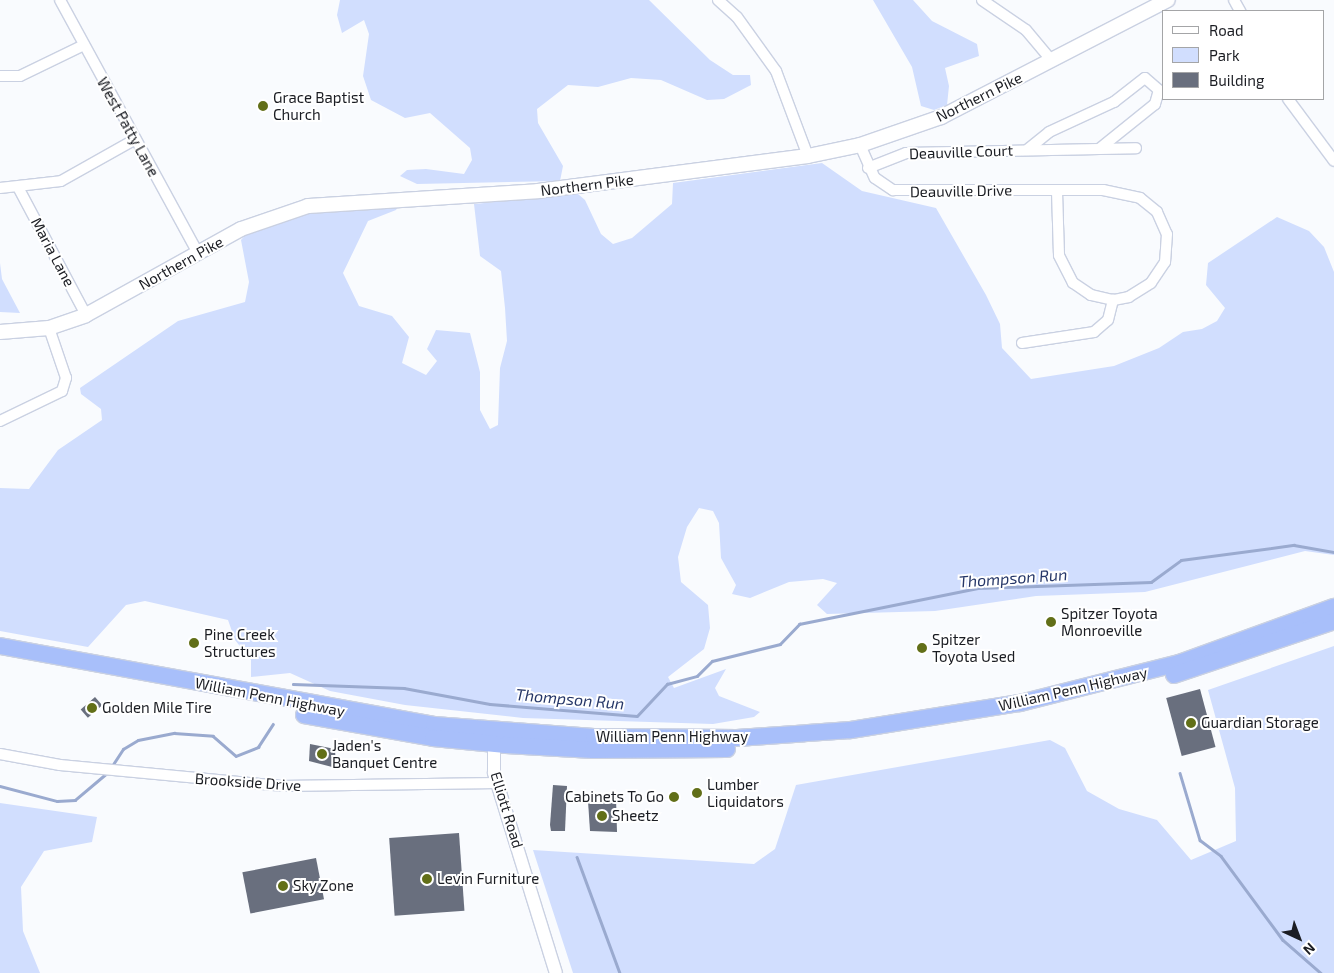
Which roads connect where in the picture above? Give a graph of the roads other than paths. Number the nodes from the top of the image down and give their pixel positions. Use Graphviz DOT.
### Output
graph roads {
  1 [pos="60,0"];
  2 [pos="718,0"];
  3 [pos="982,0"];
  4 [pos="1168,0"];
  5 [pos="84,45"];
  6 [pos="1052,61"];
  7 [pos="0,76"];
  8 [pos="1289,100"];
  9 [pos="134,140"];
  10 [pos="860,145"];
  11 [pos="1136,148"];
  12 [pos="1099,149"];
  13 [pos="1027,150"];
  14 [pos="808,156"];
  15 [pos="1334,161"];
  16 [pos="868,168"];
  17 [pos="0,188"];
  18 [pos="19,189"];
  19 [pos="1057,190"];
  20 [pos="198,253"];
  21 [pos="1113,300"];
  22 [pos="86,315"];
  23 [pos="50,328"];
  24 [pos="0,332"];
  25 [pos="1022,343"];
  26 [pos="0,421"];
  27 [pos="1333,618"];
  28 [pos="0,646"];
  29 [pos="0,656"];
  30 [pos="494,737"];
  31 [pos="0,754"];
  32 [pos="498,783"];
  33 [pos="556,973"];
  1 -- 5 [label="street, West Patty Lane"];
  2 -- 14 [label="street"];
  3 -- 6 [label="street"];
  4 -- 6 [label="main road, Northern Pike"];
  5 -- 7 [label="street"];
  5 -- 9 [label="street, West Patty Lane"];
  6 -- 10 [label="main road, Northern Pike"];
  8 -- 15 [label="street"];
  9 -- 18 [label="street"];
  9 -- 20 [label="street, West Patty Lane"];
  10 -- 14 [label="main road, Northern Pike"];
  10 -- 16 [label="street, Deauville Drive"];
  11 -- 12 [label="street, Deauville Court"];
  12 -- 13 [label="street, Deauville Court"];
  12 -- 13 [label="street, Deauville Court"];
  13 -- 16 [label="street, Deauville Court"];
  14 -- 20 [label="main road, Northern Pike"];
  16 -- 19 [label="street, Deauville Drive"];
  17 -- 18 [label="street"];
  18 -- 22 [label="street, Maria Lane"];
  19 -- 21 [label="street"];
  19 -- 21 [label="street, Deauville Drive"];
  20 -- 22 [label="main road, Northern Pike"];
  21 -- 25 [label="street"];
  22 -- 23 [label="main road, Northern Pike"];
  23 -- 24 [label="main road, Northern Pike"];
  23 -- 26 [label="street"];
  27 -- 30 [label="highway, William Penn Highway"];
  28 -- 30 [label="highway, William Penn Highway"];
  29 -- 30 [label="highway, William Penn Highway"];
  30 -- 32 [label="street, Elliott Road"];
  31 -- 32 [label="street, Brookside Drive"];
  32 -- 33 [label="street, Elliott Road"];
}
